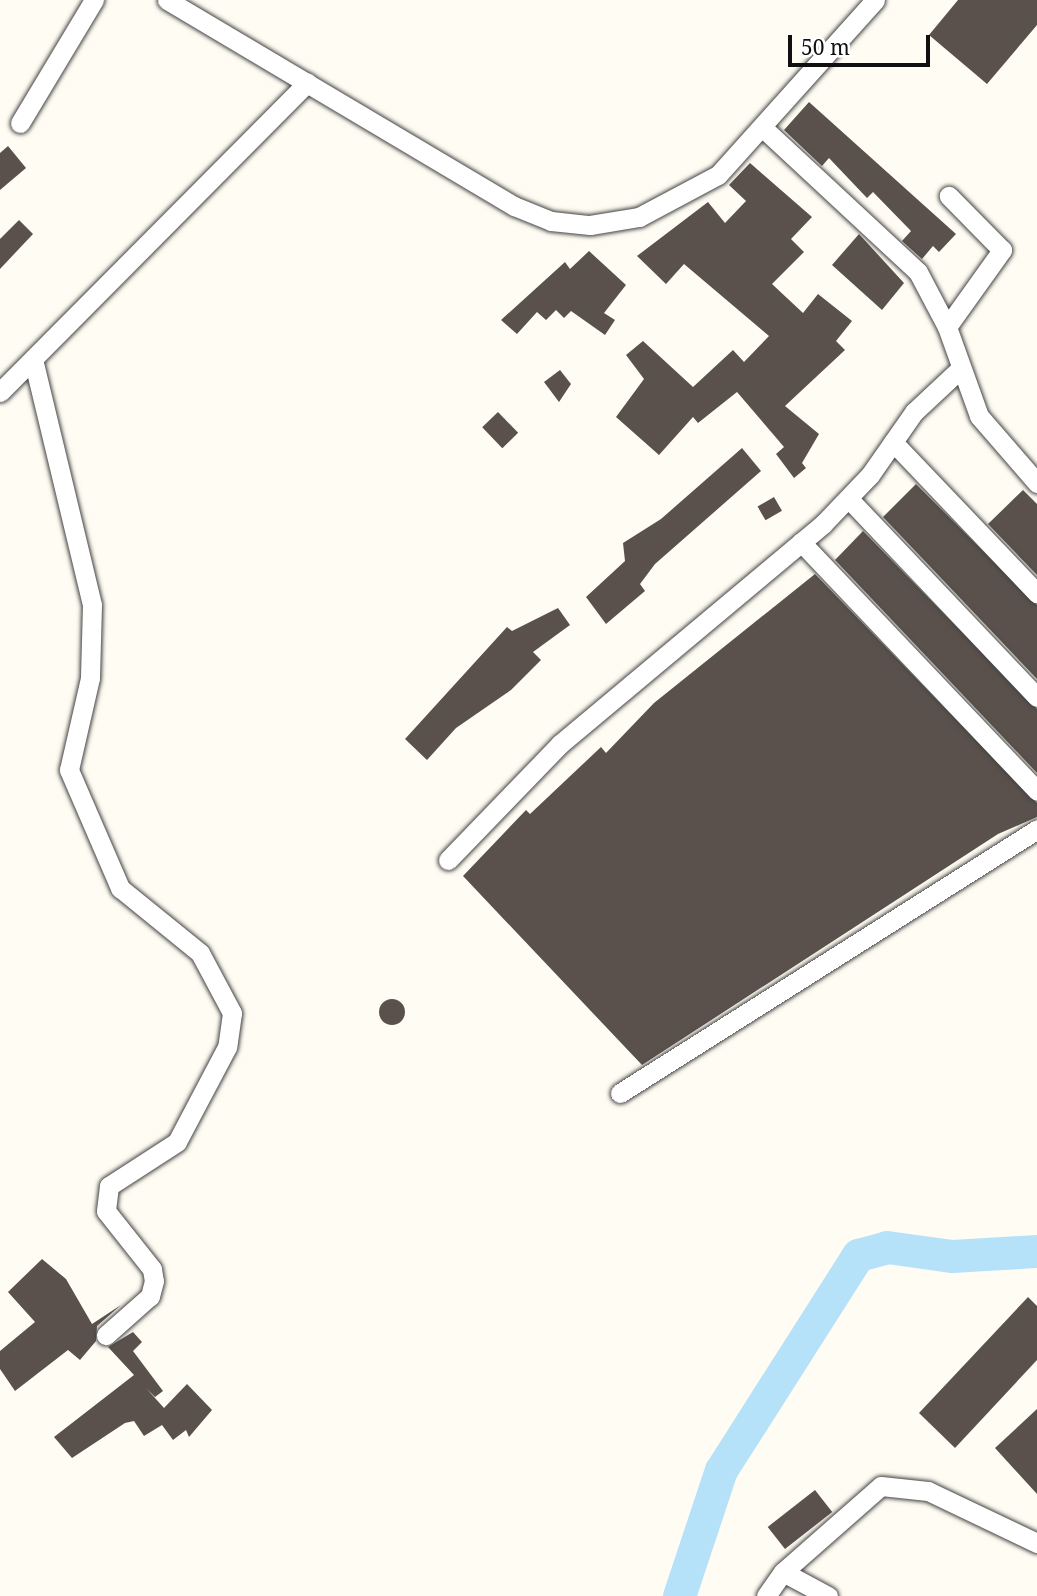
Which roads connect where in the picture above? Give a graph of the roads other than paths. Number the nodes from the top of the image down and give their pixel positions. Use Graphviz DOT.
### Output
graph roads {
  1 [pos="94,0"];
  2 [pos="167,0"];
  3 [pos="875,0"];
  4 [pos="307,83"];
  5 [pos="20,123"];
  6 [pos="762,127"];
  7 [pos="949,196"];
  8 [pos="947,327"];
  9 [pos="33,359"];
  10 [pos="960,369"];
  11 [pos="0,392"];
  12 [pos="893,442"];
  13 [pos="1037,483"];
  14 [pos="849,499"];
  15 [pos="801,542"];
  16 [pos="1037,593"];
  17 [pos="1037,697"];
  18 [pos="1037,791"];
  19 [pos="1037,829"];
  20 [pos="448,860"];
  21 [pos="620,1093"];
  22 [pos="106,1335"];
  23 [pos="1037,1543"];
  24 [pos="783,1572"];
  25 [pos="766,1596"];
  26 [pos="828,1596"];
  1 -- 5 [label="street"];
  2 -- 4 [label="street"];
  3 -- 6 [label="street"];
  4 -- 6 [label="street"];
  4 -- 9 [label="street"];
  6 -- 8 [label="street"];
  7 -- 8 [label="street"];
  8 -- 10 [label="street"];
  9 -- 11 [label="street"];
  9 -- 22 [label="street"];
  10 -- 12 [label="street"];
  10 -- 13 [label="street"];
  12 -- 14 [label="street"];
  12 -- 16 [label="street"];
  14 -- 15 [label="street"];
  14 -- 17 [label="street"];
  15 -- 18 [label="street"];
  15 -- 20 [label="street"];
  19 -- 21 [label="street"];
  23 -- 24 [label="street"];
  24 -- 25 [label="street"];
  24 -- 26 [label="street"];
}
